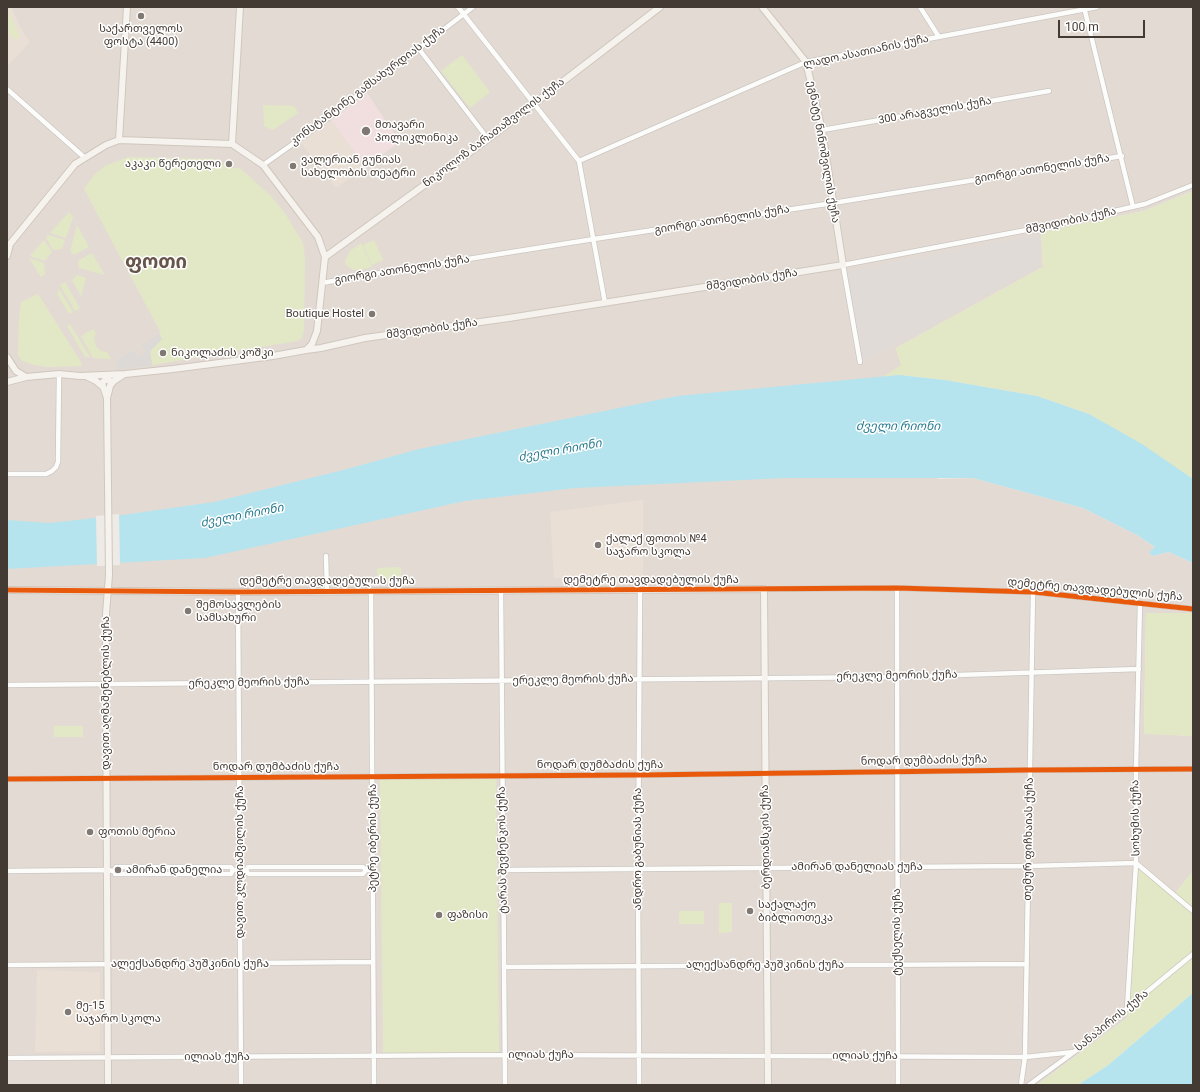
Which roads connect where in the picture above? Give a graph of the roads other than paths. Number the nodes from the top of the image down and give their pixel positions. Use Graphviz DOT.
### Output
graph roads {
  1 [pos="127,7"];
  2 [pos="240,7"];
  3 [pos="458,7"];
  4 [pos="473,7"];
  5 [pos="660,7"];
  6 [pos="762,7"];
  7 [pos="920,7"];
  8 [pos="1097,7"];
  9 [pos="1084,8"];
  10 [pos="463,14"];
  11 [pos="939,37"];
  12 [pos="419,49"];
  13 [pos="806,62"];
  14 [pos="7,89"];
  15 [pos="1049,91"];
  16 [pos="533,104"];
  17 [pos="822,130"];
  18 [pos="488,139"];
  19 [pos="119,140"];
  20 [pos="232,144"];
  21 [pos="1122,156"];
  22 [pos="84,157"];
  23 [pos="579,162"];
  24 [pos="263,165"];
  25 [pos="1193,185"];
  26 [pos="833,203"];
  27 [pos="1133,207"];
  28 [pos="594,239"];
  29 [pos="8,243"];
  30 [pos="7,256"];
  31 [pos="325,257"];
  32 [pos="843,265"];
  33 [pos="322,283"];
  34 [pos="605,303"];
  35 [pos="317,331"];
  36 [pos="321,348"];
  37 [pos="306,350"];
  38 [pos="7,357"];
  39 [pos="860,362"];
  40 [pos="59,374"];
  41 [pos="124,374"];
  42 [pos="85,375"];
  43 [pos="26,377"];
  44 [pos="7,382"];
  45 [pos="110,386"];
  46 [pos="103,387"];
  47 [pos="107,398"];
  48 [pos="7,474"];
  49 [pos="326,556"];
  50 [pos="897,588"];
  51 [pos="764,589"];
  52 [pos="7,590"];
  53 [pos="501,590"];
  54 [pos="640,590"];
  55 [pos="327,591"];
  56 [pos="371,591"];
  57 [pos="108,592"];
  58 [pos="238,592"];
  59 [pos="1034,592"];
  60 [pos="1140,603"];
  61 [pos="1193,609"];
  62 [pos="1139,669"];
  63 [pos="1032,671"];
  64 [pos="897,677"];
  65 [pos="765,678"];
  66 [pos="639,679"];
  67 [pos="502,681"];
  68 [pos="372,682"];
  69 [pos="238,683"];
  70 [pos="106,684"];
  71 [pos="7,685"];
  72 [pos="1193,769"];
  73 [pos="1030,770"];
  74 [pos="1136,770"];
  75 [pos="898,772"];
  76 [pos="765,773"];
  77 [pos="639,775"];
  78 [pos="372,776"];
  79 [pos="502,776"];
  80 [pos="239,777"];
  81 [pos="7,779"];
  82 [pos="106,779"];
  83 [pos="1136,863"];
  84 [pos="1029,866"];
  85 [pos="898,867"];
  86 [pos="766,868"];
  87 [pos="639,869"];
  88 [pos="106,870"];
  89 [pos="240,870"];
  90 [pos="373,870"];
  91 [pos="503,870"];
  92 [pos="7,871"];
  93 [pos="1193,911"];
  94 [pos="1193,954"];
  95 [pos="373,962"];
  96 [pos="240,963"];
  97 [pos="107,964"];
  98 [pos="897,964"];
  99 [pos="1027,964"];
  100 [pos="7,965"];
  101 [pos="767,965"];
  102 [pos="638,966"];
  103 [pos="504,967"];
  104 [pos="1127,1009"];
  105 [pos="1074,1052"];
  106 [pos="504,1055"];
  107 [pos="639,1055"];
  108 [pos="374,1056"];
  109 [pos="767,1056"];
  110 [pos="898,1056"];
  111 [pos="241,1057"];
  112 [pos="1025,1057"];
  113 [pos="7,1058"];
  114 [pos="108,1058"];
  115 [pos="108,1085"];
  116 [pos="241,1085"];
  117 [pos="374,1085"];
  118 [pos="505,1085"];
  119 [pos="638,1085"];
  120 [pos="768,1085"];
  121 [pos="898,1085"];
  122 [pos="1021,1085"];
  123 [pos="1029,1085"];
  1 -- 19 [label="street"];
  2 -- 20 [label="street"];
  3 -- 10 [label="street"];
  4 -- 10 [label="street, კონსტანტინე გამსახურდიას ქუჩა"];
  5 -- 16 [label="street, ნიკოლოზ ბარათაშვილის ქუჩა"];
  6 -- 13 [label="street, ეგნატე ნინოშვილის ქუჩა"];
  7 -- 11 [label="street"];
  8 -- 9 [label="street, ლადო ასათიანის ქუჩა"];
  9 -- 11 [label="street, ლადო ასათიანის ქუჩა"];
  9 -- 21 [label="street"];
  10 -- 12 [label="street, კონსტანტინე გამსახურდიას ქუჩა"];
  10 -- 16 [label="street"];
  11 -- 13 [label="street, ლადო ასათიანის ქუჩა"];
  12 -- 18 [label="street"];
  12 -- 24 [label="street, კონსტანტინე გამსახურდიას ქუჩა"];
  13 -- 17 [label="street, ეგნატე ნინოშვილის ქუჩა"];
  13 -- 23 [label="street, ლადო ასათიანის ქუჩა"];
  14 -- 22 [label="street"];
  15 -- 17 [label="street, 300 არაგველის ქუჩა"];
  16 -- 18 [label="street, ნიკოლოზ ბარათაშვილის ქუჩა"];
  16 -- 23 [label="street"];
  17 -- 26 [label="street, ეგნატე ნინოშვილის ქუჩა"];
  18 -- 31 [label="street, ნიკოლოზ ბარათაშვილის ქუჩა"];
  19 -- 20 [label="street"];
  19 -- 22 [label="street"];
  20 -- 24 [label="street"];
  21 -- 26 [label="street, გიორგი ათონელის ქუჩა"];
  21 -- 27 [label="street"];
  22 -- 29 [label="street"];
  23 -- 28 [label="street"];
  24 -- 31 [label="street"];
  25 -- 27 [label="street, მშვიდობის ქუჩა"];
  26 -- 28 [label="street, გიორგი ათონელის ქუჩა"];
  26 -- 32 [label="street, ეგნატე ნინოშვილის ქუჩა"];
  27 -- 32 [label="street, მშვიდობის ქუჩა"];
  28 -- 33 [label="street, გიორგი ათონელის ქუჩა"];
  28 -- 34 [label="street"];
  29 -- 30 [label="street"];
  31 -- 33 [label="street"];
  32 -- 34 [label="street, მშვიდობის ქუჩა"];
  32 -- 39 [label="street"];
  33 -- 35 [label="street"];
  34 -- 36 [label="street, მშვიდობის ქუჩა"];
  35 -- 36 [label="street"];
  35 -- 37 [label="street"];
  36 -- 37 [label="street, მშვიდობის ქუჩა"];
  37 -- 41 [label="street, მშვიდობის ქუჩა"];
  38 -- 43 [label="street"];
  40 -- 42 [label="street, მშვიდობის ქუჩა"];
  40 -- 43 [label="street, მშვიდობის ქუჩა"];
  40 -- 48 [label="street"];
  41 -- 42 [label="street, მშვიდობის ქუჩა"];
  41 -- 45 [label="street"];
  42 -- 46 [label="street"];
  43 -- 44 [label="street, მშვიდობის ქუჩა"];
  45 -- 46 [label="street"];
  45 -- 47 [label="street, დავით აღმაშენებლის ქუჩა"];
  46 -- 47 [label="street, დავით აღმაშენებლის ქუჩა"];
  47 -- 57 [label="street, დავით აღმაშენებლის ქუჩა"];
  49 -- 55 [label="street"];
  50 -- 51 [label="street, დემეტრე თავდადებულის ქუჩა"];
  50 -- 59 [label="street, დემეტრე თავდადებულის ქუჩა"];
  50 -- 64 [label="street, ტექსელის ქუჩა"];
  51 -- 54 [label="street, დემეტრე თავდადებულის ქუჩა"];
  51 -- 65 [label="street, ბერდიანსკის ქუჩა"];
  52 -- 57 [label="street, დემეტრე თავდადებულის ქუჩა"];
  53 -- 54 [label="street, დემეტრე თავდადებულის ქუჩა"];
  53 -- 56 [label="street, დემეტრე თავდადებულის ქუჩა"];
  53 -- 67 [label="street, ტარას შევჩენკოს ქუჩა"];
  54 -- 66 [label="street, ანდრო გაბუნიას ქუჩა"];
  55 -- 56 [label="street, დემეტრე თავდადებულის ქუჩა"];
  55 -- 58 [label="street, დემეტრე თავდადებულის ქუჩა"];
  56 -- 68 [label="street, პეტრე იბერის ქუჩა"];
  57 -- 58 [label="street, დემეტრე თავდადებულის ქუჩა"];
  57 -- 70 [label="street, დავით აღმაშენებლის ქუჩა"];
  58 -- 69 [label="street, დავით კლდიაშვილის ქუჩა"];
  59 -- 60 [label="street, დემეტრე თავდადებულის ქუჩა"];
  59 -- 63 [label="street, თემურ ფიჩხაიას ქუჩა"];
  60 -- 61 [label="street, დემეტრე თავდადებულის ქუჩა"];
  60 -- 62 [label="street, სოხუმის ქუჩა"];
  62 -- 63 [label="street, ერეკლე მეორის ქუჩა"];
  62 -- 74 [label="street, სოხუმის ქუჩა"];
  63 -- 64 [label="street, ერეკლე მეორის ქუჩა"];
  63 -- 73 [label="street, თემურ ფიჩხაიას ქუჩა"];
  64 -- 65 [label="street, ერეკლე მეორის ქუჩა"];
  64 -- 75 [label="street, ტექსელის ქუჩა"];
  65 -- 66 [label="street, ერეკლე მეორის ქუჩა"];
  65 -- 76 [label="street, ბერდიანსკის ქუჩა"];
  66 -- 67 [label="street, ერეკლე მეორის ქუჩა"];
  66 -- 77 [label="street, ანდრო გაბუნიას ქუჩა"];
  67 -- 68 [label="street, ერეკლე მეორის ქუჩა"];
  67 -- 79 [label="street, ტარას შევჩენკოს ქუჩა"];
  68 -- 69 [label="street, ერეკლე მეორის ქუჩა"];
  68 -- 78 [label="street, პეტრე იბერის ქუჩა"];
  69 -- 70 [label="street, ერეკლე მეორის ქუჩა"];
  69 -- 80 [label="street, დავით კლდიაშვილის ქუჩა"];
  70 -- 71 [label="street, ერეკლე მეორის ქუჩა"];
  70 -- 82 [label="street, დავით აღმაშენებლის ქუჩა"];
  72 -- 74 [label="street, ნოდარ დუმბაძის ქუჩა"];
  73 -- 74 [label="street, ნოდარ დუმბაძის ქუჩა"];
  73 -- 75 [label="street, ნოდარ დუმბაძის ქუჩა"];
  73 -- 84 [label="street, თემურ ფიჩხაიას ქუჩა"];
  74 -- 83 [label="street, სოხუმის ქუჩა"];
  75 -- 76 [label="street, ნოდარ დუმბაძის ქუჩა"];
  75 -- 85 [label="street, ტექსელის ქუჩა"];
  76 -- 77 [label="street, ნოდარ დუმბაძის ქუჩა"];
  76 -- 86 [label="street, ბერდიანსკის ქუჩა"];
  77 -- 79 [label="street, ნოდარ დუმბაძის ქუჩა"];
  77 -- 87 [label="street, ანდრო გაბუნიას ქუჩა"];
  78 -- 79 [label="street, ნოდარ დუმბაძის ქუჩა"];
  78 -- 80 [label="street, ნოდარ დუმბაძის ქუჩა"];
  78 -- 90 [label="street, პეტრე იბერის ქუჩა"];
  79 -- 91 [label="street, ტარას შევჩენკოს ქუჩა"];
  80 -- 82 [label="street, ნოდარ დუმბაძის ქუჩა"];
  80 -- 89 [label="street, დავით კლდიაშვილის ქუჩა"];
  81 -- 82 [label="street, ნოდარ დუმბაძის ქუჩა"];
  82 -- 88 [label="street, დავით აღმაშენებლის ქუჩა"];
  83 -- 84 [label="street, ამირან დანელიას ქუჩა"];
  83 -- 93 [label="street"];
  83 -- 104 [label="street, სოხუმის ქუჩა"];
  84 -- 85 [label="street, ამირან დანელიას ქუჩა"];
  84 -- 99 [label="street, თემურ ფიჩხაიას ქუჩა"];
  85 -- 86 [label="street, ამირან დანელიას ქუჩა"];
  85 -- 98 [label="street, ტექსელის ქუჩა"];
  86 -- 87 [label="street, ამირან დანელიას ქუჩა"];
  86 -- 101 [label="street, ბერდიანსკის ქუჩა"];
  87 -- 91 [label="street, ამირან დანელიას ქუჩა"];
  87 -- 102 [label="street, ანდრო გაბუნიას ქუჩა"];
  88 -- 89 [label="street"];
  88 -- 92 [label="street"];
  88 -- 97 [label="street, დავით აღმაშენებლის ქუჩა"];
  89 -- 90 [label="street"];
  89 -- 96 [label="street, დავით კლდიაშვილის ქუჩა"];
  90 -- 95 [label="street, პეტრე იბერის ქუჩა"];
  91 -- 103 [label="street, ტარას შევჩენკოს ქუჩა"];
  94 -- 104 [label="street, სანაპიროს ქუჩა"];
  95 -- 96 [label="street, ალექსანდრე პუშკინის ქუჩა"];
  95 -- 108 [label="street, პეტრე იბერის ქუჩა"];
  96 -- 97 [label="street, ალექსანდრე პუშკინის ქუჩა"];
  96 -- 111 [label="street, დავით კლდიაშვილის ქუჩა"];
  97 -- 100 [label="street, ალექსანდრე პუშკინის ქუჩა"];
  97 -- 114 [label="street, დავით აღმაშენებლის ქუჩა"];
  98 -- 99 [label="street, ალექსანდრე პუშკინის ქუჩა"];
  98 -- 101 [label="street, ალექსანდრე პუშკინის ქუჩა"];
  98 -- 110 [label="street, ტექსელის ქუჩა"];
  99 -- 112 [label="street, თემურ ფიჩხაიას ქუჩა"];
  101 -- 102 [label="street, ალექსანდრე პუშკინის ქუჩა"];
  101 -- 109 [label="street, ბერდიანსკის ქუჩა"];
  102 -- 103 [label="street, ალექსანდრე პუშკინის ქუჩა"];
  102 -- 107 [label="street, ანდრო გაბუნიას ქუჩა"];
  103 -- 106 [label="street, ტარას შევჩენკოს ქუჩა"];
  104 -- 105 [label="street, სანაპიროს ქუჩა"];
  105 -- 112 [label="street, ილიას ქუჩა"];
  105 -- 123 [label="street, სანაპიროს ქუჩა"];
  106 -- 107 [label="street, ილიას ქუჩა"];
  106 -- 108 [label="street, ილიას ქუჩა"];
  106 -- 118 [label="street, ტარას შევჩენკოს ქუჩა"];
  107 -- 109 [label="street, ილიას ქუჩა"];
  107 -- 119 [label="street, ანდრო გაბუნიას ქუჩა"];
  108 -- 111 [label="street, ილიას ქუჩა"];
  108 -- 117 [label="street, პეტრე იბერის ქუჩა"];
  109 -- 110 [label="street, ილიას ქუჩა"];
  109 -- 120 [label="street, ბერდიანსკის ქუჩა"];
  110 -- 112 [label="street, ილიას ქუჩა"];
  110 -- 121 [label="street, ტექსელის ქუჩა"];
  111 -- 114 [label="street, ილიას ქუჩა"];
  111 -- 116 [label="street, დავით კლდიაშვილის ქუჩა"];
  112 -- 122 [label="street, თემურ ფიჩხაიას ქუჩა"];
  113 -- 114 [label="street, ილიას ქუჩა"];
  114 -- 115 [label="street, დავით აღმაშენებლის ქუჩა"];
}
